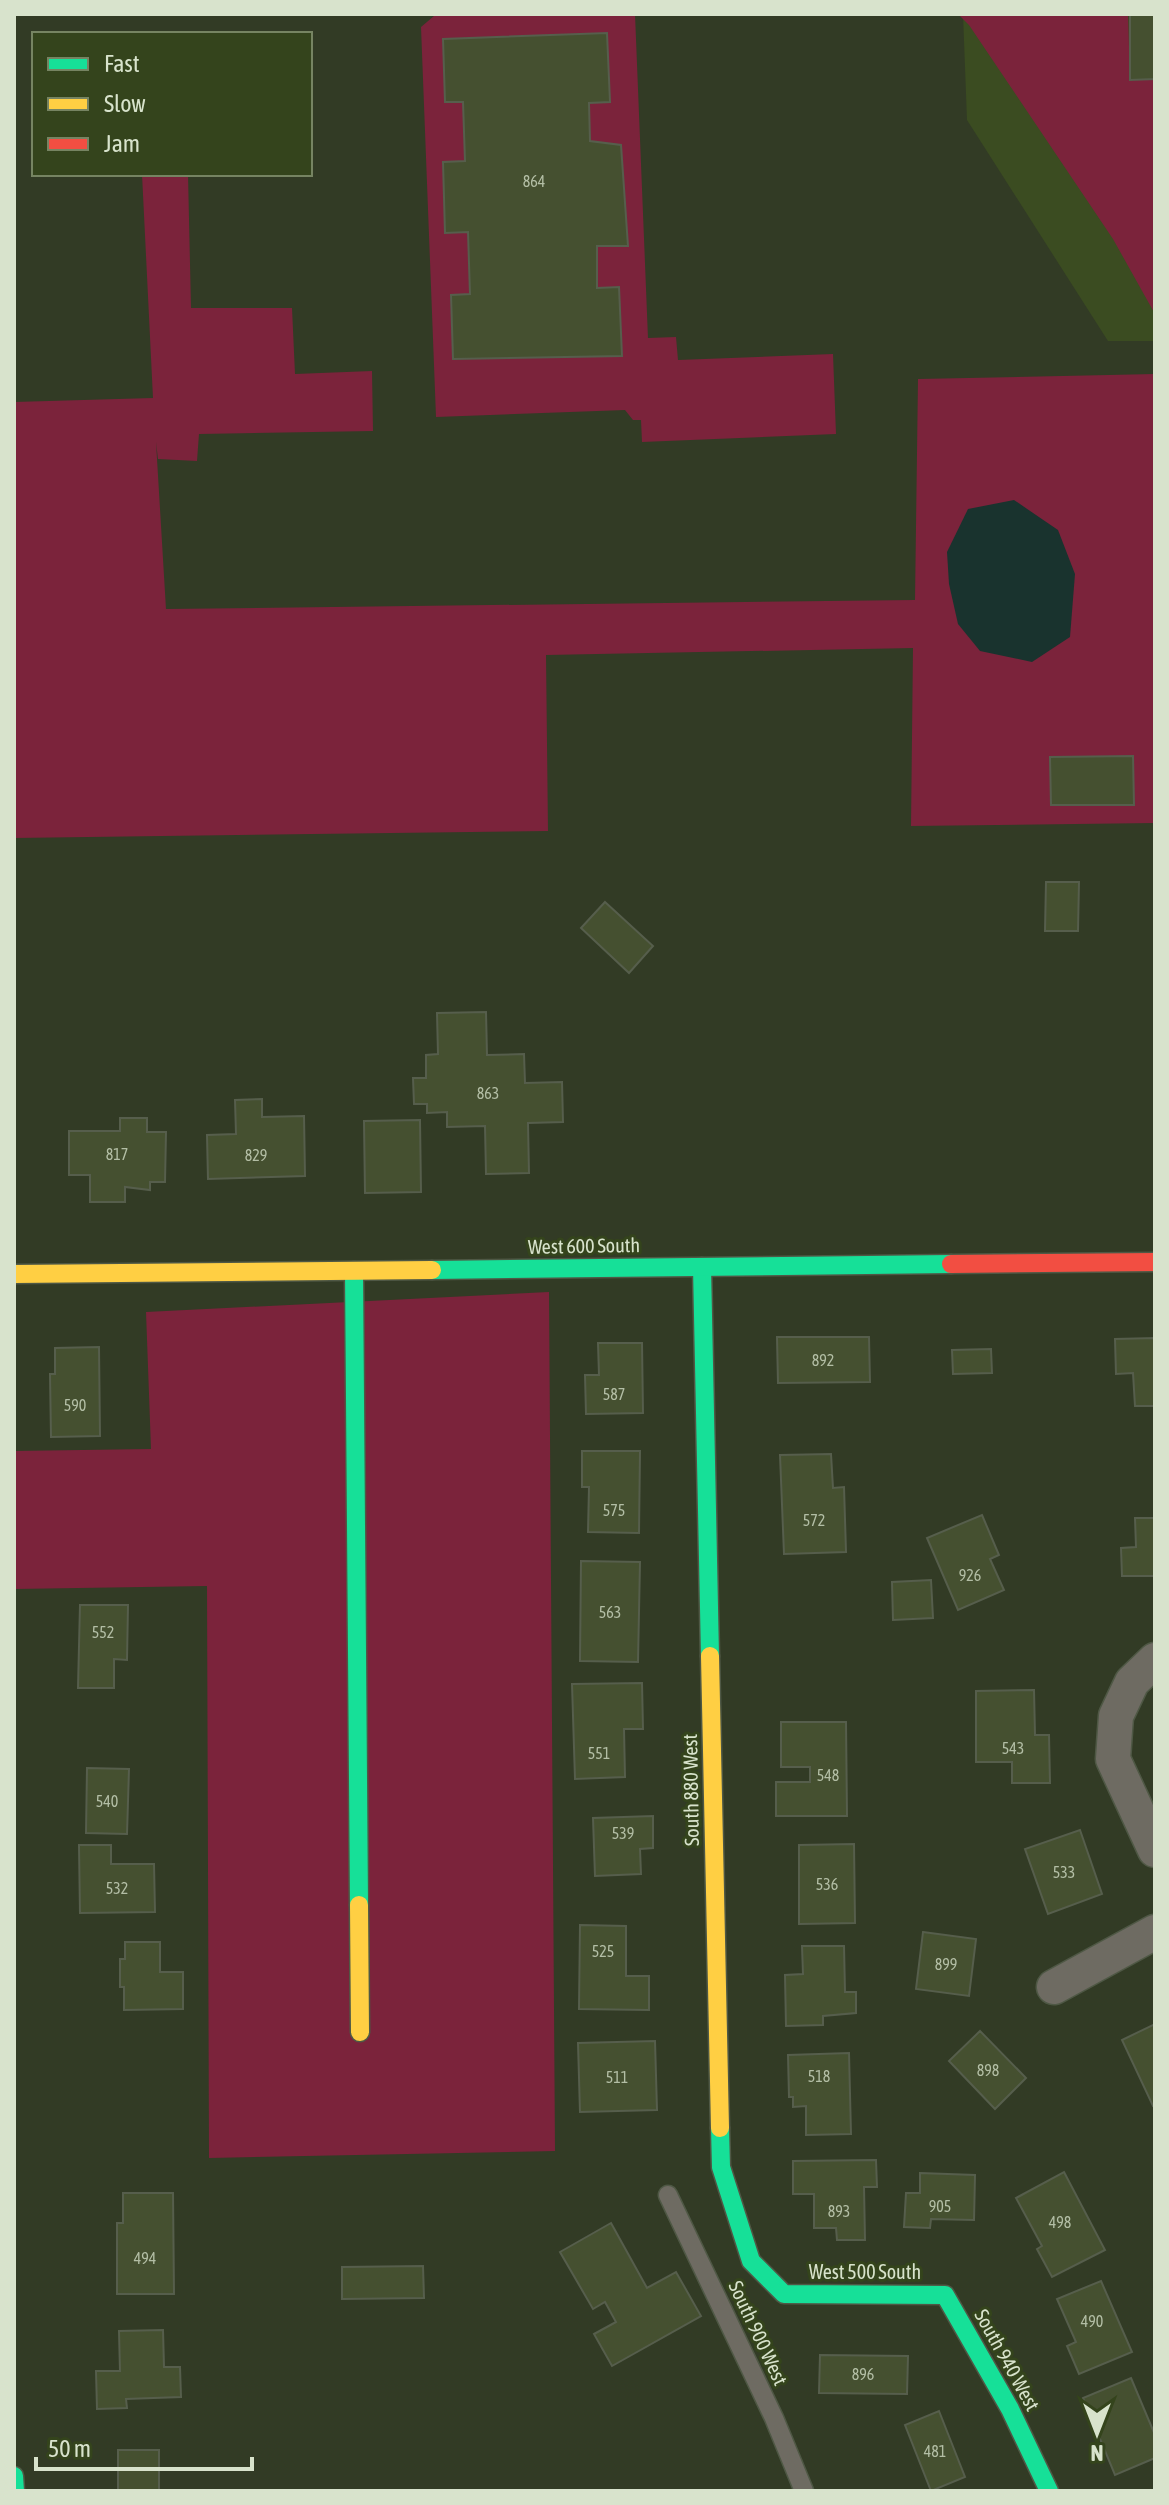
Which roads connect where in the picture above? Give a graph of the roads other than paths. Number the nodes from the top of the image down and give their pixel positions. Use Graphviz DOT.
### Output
graph roads {
  1 [pos="1155,1262"];
  2 [pos="702,1267"];
  3 [pos="354,1271"];
  4 [pos="14,1274"];
  5 [pos="1155,1660"];
  6 [pos="1155,1850"];
  7 [pos="1155,1932"];
  8 [pos="1054,1987"];
  9 [pos="360,2032"];
  10 [pos="668,2195"];
  11 [pos="784,2294"];
  12 [pos="945,2295"];
  13 [pos="14,2476"];
  14 [pos="15,2491"];
  15 [pos="804,2491"];
  16 [pos="1049,2491"];
  1 -- 2 [label="street, West 600 South"];
  2 -- 3 [label="street, West 600 South"];
  2 -- 11 [label="street, South 880 West"];
  3 -- 4 [label="street, West 600 South"];
  3 -- 9 [label="street"];
  5 -- 6 [label="street"];
  7 -- 8 [label="street"];
  10 -- 15 [label="lane, South 900 West"];
  11 -- 12 [label="street, West 500 South"];
  12 -- 16 [label="street, South 940 West"];
  13 -- 14 [label="street"];
}
